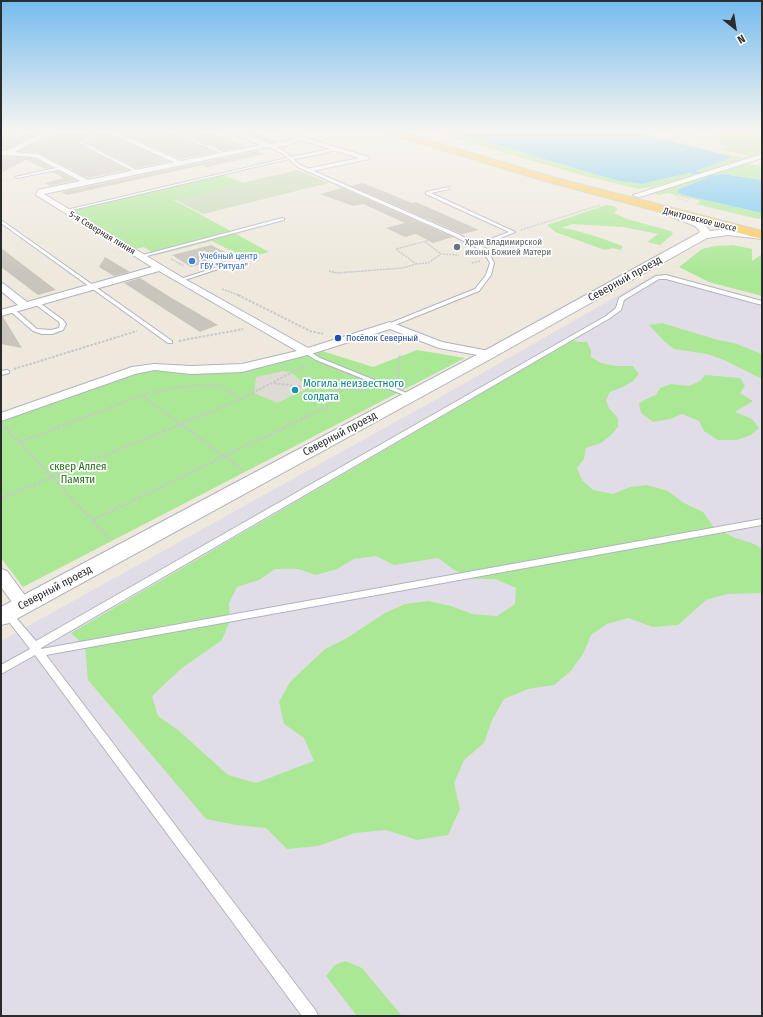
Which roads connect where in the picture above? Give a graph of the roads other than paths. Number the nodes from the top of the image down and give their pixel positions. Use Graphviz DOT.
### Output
graph roads {
  1 [pos="79,177"];
  2 [pos="110,177"];
  3 [pos="205,177"];
  4 [pos="325,177"];
  5 [pos="544,177"];
  6 [pos="572,177"];
  7 [pos="694,177"];
  8 [pos="87,182"];
  9 [pos="448,188"];
  10 [pos="637,195"];
  11 [pos="64,210"];
  12 [pos="672,212"];
  13 [pos="282,219"];
  14 [pos="1,221"];
  15 [pos="762,227"];
  16 [pos="704,235"];
  17 [pos="762,235"];
  18 [pos="187,244"];
  19 [pos="479,245"];
  20 [pos="196,249"];
  21 [pos="141,256"];
  22 [pos="214,260"];
  23 [pos="160,268"];
  24 [pos="180,280"];
  25 [pos="1,286"];
  26 [pos="93,287"];
  27 [pos="37,303"];
  28 [pos="762,303"];
  29 [pos="25,306"];
  30 [pos="12,310"];
  31 [pos="1,313"];
  32 [pos="390,325"];
  33 [pos="170,342"];
  34 [pos="306,352"];
  35 [pos="489,354"];
  36 [pos="404,393"];
  37 [pos="1,417"];
  38 [pos="762,522"];
  39 [pos="1,575"];
  40 [pos="10,612"];
  41 [pos="36,650"];
  42 [pos="1,670"];
  43 [pos="311,1016"];
  1 -- 8 [label="street"];
  2 -- 8 [label="street, 5-я Северная линия"];
  3 -- 11 [label="lane"];
  4 -- 19 [label="lane"];
  5 -- 12 [label="highway, Дмитровское шоссе"];
  6 -- 10 [label="highway, Дмитровское шоссе"];
  7 -- 10 [label="street"];
  8 -- 11 [label="street, 5-я Северная линия"];
  9 -- 19 [label="lane"];
  10 -- 15 [label="highway, Дмитровское шоссе"];
  11 -- 21 [label="street, 5-я Северная линия"];
  12 -- 16 [label="street"];
  12 -- 17 [label="highway, Дмитровское шоссе"];
  13 -- 18 [label="lane"];
  14 -- 26 [label="lane"];
  16 -- 17 [label="street"];
  16 -- 35 [label="street, Северный проезд"];
  18 -- 20 [label="lane"];
  18 -- 21 [label="lane"];
  19 -- 32 [label="lane"];
  21 -- 23 [label="street, 5-я Северная линия"];
  22 -- 24 [label="lane"];
  23 -- 24 [label="street, 5-я Северная линия"];
  23 -- 26 [label="street"];
  24 -- 34 [label="street, 5-я Северная линия"];
  25 -- 29 [label="street"];
  26 -- 27 [label="street"];
  26 -- 33 [label="lane"];
  27 -- 29 [label="street"];
  27 -- 30 [label="lane"];
  28 -- 41 [label="lane"];
  29 -- 30 [label="street"];
  30 -- 31 [label="street"];
  32 -- 34 [label="street"];
  32 -- 35 [label="street"];
  34 -- 36 [label="lane"];
  34 -- 37 [label="street"];
  35 -- 36 [label="street, Северный проезд"];
  36 -- 40 [label="street, Северный проезд"];
  38 -- 41 [label="lane"];
  39 -- 40 [label="street"];
  40 -- 41 [label="lane"];
  41 -- 42 [label="lane"];
  41 -- 43 [label="lane"];
}
